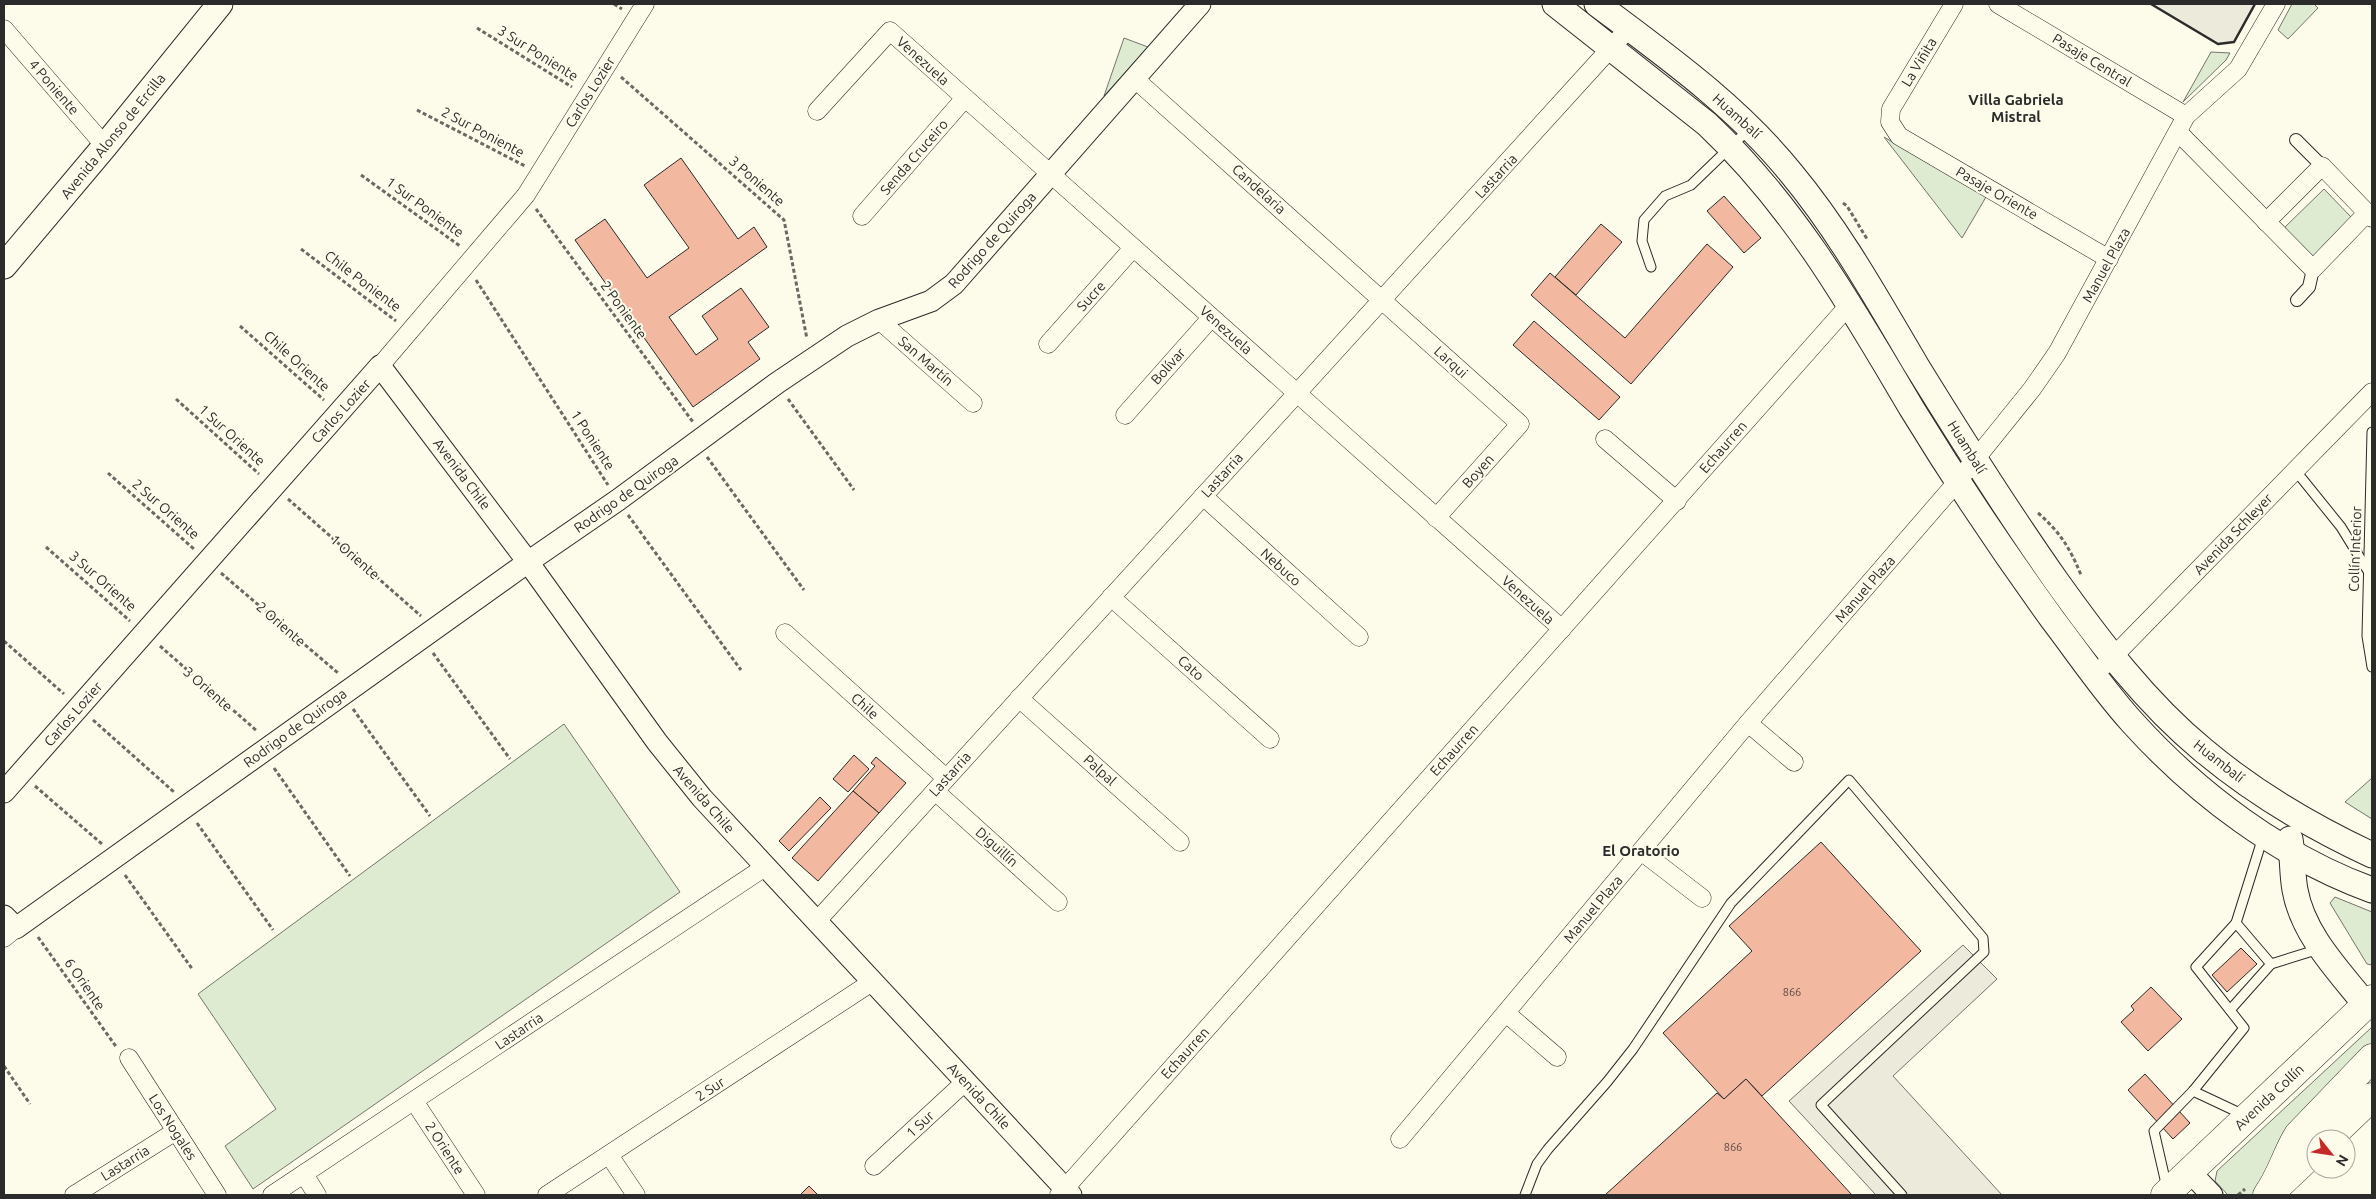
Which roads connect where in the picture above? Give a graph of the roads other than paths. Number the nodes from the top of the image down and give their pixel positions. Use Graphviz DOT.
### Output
graph roads {
  1 [pos="220,4"];
  2 [pos="644,4"];
  3 [pos="1200,4"];
  4 [pos="1554,4"];
  5 [pos="1596,4"];
  6 [pos="1954,4"];
  7 [pos="1998,4"];
  8 [pos="2276,4"];
  9 [pos="1629,28"];
  10 [pos="4,29"];
  11 [pos="1613,48"];
  12 [pos="1135,79"];
  13 [pos="965,98"];
  14 [pos="817,111"];
  15 [pos="1890,122"];
  16 [pos="2182,124"];
  17 [pos="1751,128"];
  18 [pos="2296,140"];
  19 [pos="105,146"];
  20 [pos="1730,146"];
  21 [pos="2322,166"];
  22 [pos="1051,175"];
  23 [pos="2370,215"];
  24 [pos="862,216"];
  25 [pos="2266,222"];
  26 [pos="1133,248"];
  27 [pos="2109,259"];
  28 [pos="4,266"];
  29 [pos="1651,267"];
  30 [pos="2313,269"];
  31 [pos="1382,300"];
  32 [pos="2297,300"];
  33 [pos="1850,304"];
  34 [pos="1211,318"];
  35 [pos="879,320"];
  36 [pos="1048,344"];
  37 [pos="380,366"];
  38 [pos="2372,392"];
  39 [pos="1296,393"];
  40 [pos="973,403"];
  41 [pos="1125,415"];
  42 [pos="1520,424"];
  43 [pos="2372,432"];
  44 [pos="1605,439"];
  45 [pos="1975,461"];
  46 [pos="2296,470"];
  47 [pos="1957,482"];
  48 [pos="1203,496"];
  49 [pos="1677,501"];
  50 [pos="1436,518"];
  51 [pos="528,562"];
  52 [pos="2370,572"];
  53 [pos="1111,597"];
  54 [pos="1562,629"];
  55 [pos="785,633"];
  56 [pos="1359,637"];
  57 [pos="2112,657"];
  58 [pos="2372,667"];
  59 [pos="2095,677"];
  60 [pos="1019,698"];
  61 [pos="1748,723"];
  62 [pos="1270,739"];
  63 [pos="1794,762"];
  64 [pos="940,785"];
  65 [pos="4,792"];
  66 [pos="2281,805"];
  67 [pos="2264,834"];
  68 [pos="1180,842"];
  69 [pos="1642,851"];
  70 [pos="2292,852"];
  71 [pos="2372,855"];
  72 [pos="765,867"];
  73 [pos="2372,890"];
  74 [pos="1702,898"];
  75 [pos="1058,902"];
  76 [pos="816,922"];
  77 [pos="2236,923"];
  78 [pos="12,926"];
  79 [pos="2322,948"];
  80 [pos="2271,964"];
  81 [pos="872,982"];
  82 [pos="2370,1006"];
  83 [pos="2230,1010"];
  84 [pos="1506,1013"];
  85 [pos="1557,1057"];
  86 [pos="129,1058"];
  87 [pos="2372,1058"];
  88 [pos="965,1082"];
  89 [pos="2192,1091"];
  90 [pos="2372,1097"];
  91 [pos="414,1101"];
  92 [pos="2248,1117"];
  93 [pos="2338,1129"];
  94 [pos="176,1131"];
  95 [pos="1400,1138"];
  96 [pos="609,1155"];
  97 [pos="2306,1159"];
  98 [pos="874,1166"];
  99 [pos="2190,1172"];
  100 [pos="304,1174"];
  101 [pos="1065,1193"];
  102 [pos="2167,1194"];
  103 [pos="74,1195"];
  104 [pos="217,1195"];
  105 [pos="272,1195"];
  106 [pos="317,1195"];
  107 [pos="476,1195"];
  108 [pos="547,1195"];
  109 [pos="636,1195"];
  110 [pos="1525,1195"];
  111 [pos="1902,1195"];
  112 [pos="2212,1195"];
  113 [pos="2268,1195"];
  1 -- 19 [label="main road, Avenida Alonso de Ercilla"];
  2 -- 37 [label="street, Carlos Lozier"];
  3 -- 12 [label="street, Rodrigo de Quiroga"];
  4 -- 11 [label="main road, Huambalí"];
  5 -- 9 [label="main road, Huambalí"];
  6 -- 15 [label="street, La Viñita"];
  7 -- 16 [label="street, Pasaje Central"];
  8 -- 16 [label="street, Manuel Plaza"];
  9 -- 11 [label="street, Lastarria"];
  9 -- 17 [label="main road, Huambalí"];
  10 -- 19 [label="street, 4 Poniente"];
  11 -- 20 [label="main road, Huambalí"];
  11 -- 31 [label="street, Lastarria"];
  12 -- 22 [label="street, Rodrigo de Quiroga"];
  12 -- 31 [label="street, Candelaria"];
  13 -- 14 [label="street, Venezuela"];
  13 -- 22 [label="street, Venezuela"];
  13 -- 24 [label="street, Senda Cruceiro"];
  15 -- 27 [label="street, Pasaje Oriente"];
  16 -- 25 [label="street, Pasaje Central"];
  16 -- 27 [label="street, Manuel Plaza"];
  17 -- 20 [label="lane"];
  17 -- 45 [label="main road, Huambalí"];
  18 -- 21 [label="street"];
  19 -- 28 [label="main road, Avenida Alonso de Ercilla"];
  20 -- 29 [label="lane"];
  20 -- 33 [label="main road, Huambalí"];
  21 -- 23 [label="street"];
  21 -- 25 [label="street"];
  22 -- 26 [label="street, Venezuela"];
  22 -- 35 [label="street, Rodrigo de Quiroga"];
  23 -- 30 [label="street"];
  25 -- 30 [label="street, Pasaje Central"];
  26 -- 34 [label="street, Venezuela"];
  26 -- 36 [label="street, Sucre"];
  27 -- 45 [label="street, Manuel Plaza"];
  30 -- 32 [label="street"];
  31 -- 39 [label="street, Lastarria"];
  31 -- 42 [label="street, Larqui"];
  33 -- 47 [label="main road, Huambalí"];
  33 -- 49 [label="street, Echaurren"];
  34 -- 39 [label="street, Venezuela"];
  34 -- 41 [label="street, Bolívar"];
  35 -- 40 [label="street, San Martín"];
  35 -- 51 [label="street, Rodrigo de Quiroga"];
  37 -- 51 [label="street, Avenida Chile"];
  37 -- 65 [label="street, Carlos Lozier"];
  38 -- 46 [label="street, Avenida Schleyer"];
  39 -- 48 [label="street, Lastarria"];
  39 -- 50 [label="street, Venezuela"];
  42 -- 50 [label="street, Boyen"];
  43 -- 52 [label="lane, Collín Interior"];
  44 -- 49 [label="street"];
  45 -- 47 [label="street, Manuel Plaza"];
  45 -- 57 [label="main road, Huambalí"];
  46 -- 52 [label="lane"];
  46 -- 57 [label="street, Avenida Schleyer"];
  47 -- 59 [label="main road, Huambalí"];
  47 -- 61 [label="street, Manuel Plaza"];
  48 -- 53 [label="street, Lastarria"];
  48 -- 56 [label="street, Nebuco"];
  49 -- 54 [label="street, Echaurren"];
  50 -- 54 [label="street, Venezuela"];
  51 -- 72 [label="street, Avenida Chile"];
  51 -- 78 [label="street, Rodrigo de Quiroga"];
  52 -- 58 [label="lane, Collín Interior"];
  53 -- 60 [label="street, Lastarria"];
  53 -- 62 [label="street, Cato"];
  54 -- 101 [label="street, Echaurren"];
  55 -- 64 [label="street, Chile"];
  57 -- 59 [label="street, Avenida Schleyer"];
  57 -- 66 [label="main road, Huambalí"];
  59 -- 67 [label="main road, Huambalí"];
  60 -- 64 [label="street, Lastarria"];
  60 -- 68 [label="street, Palpal"];
  61 -- 63 [label="street"];
  61 -- 69 [label="street, Manuel Plaza"];
  64 -- 75 [label="street, Diguillín"];
  64 -- 76 [label="street, Lastarria"];
  66 -- 70 [label="main road"];
  66 -- 71 [label="main road, Huambalí"];
  67 -- 70 [label="main road, Huambalí"];
  67 -- 77 [label="lane"];
  69 -- 74 [label="street"];
  69 -- 84 [label="street, Manuel Plaza"];
  70 -- 73 [label="main road, Huambalí"];
  70 -- 79 [label="main road"];
  72 -- 76 [label="street, Avenida Chile"];
  72 -- 91 [label="street, Lastarria"];
  76 -- 81 [label="street, Avenida Chile"];
  77 -- 80 [label="lane"];
  77 -- 83 [label="lane"];
  79 -- 80 [label="lane"];
  79 -- 82 [label="main road"];
  80 -- 83 [label="lane"];
  81 -- 88 [label="street, Avenida Chile"];
  81 -- 96 [label="street, 2 Sur"];
  82 -- 92 [label="main road, Avenida Collín"];
  83 -- 89 [label="lane"];
  84 -- 85 [label="street"];
  84 -- 95 [label="street, Manuel Plaza"];
  86 -- 94 [label="street, Los Nogales"];
  87 -- 113 [label="main road"];
  88 -- 98 [label="street, 1 Sur"];
  88 -- 101 [label="street, Avenida Chile"];
  89 -- 92 [label="lane"];
  89 -- 102 [label="lane"];
  90 -- 93 [label="main road"];
  91 -- 100 [label="street, Lastarria"];
  91 -- 107 [label="street, 2 Oriente"];
  92 -- 99 [label="main road, Avenida Collín"];
  94 -- 103 [label="street, Lastarria"];
  94 -- 104 [label="street, Los Nogales"];
  96 -- 108 [label="street, 2 Sur"];
  96 -- 109 [label="street"];
  97 -- 113 [label="main road"];
  99 -- 102 [label="main road, Avenida Collín"];
  99 -- 112 [label="street"];
  100 -- 105 [label="street, Lastarria"];
  100 -- 106 [label="street"];
  110 -- 111 [label="lane"];
}
